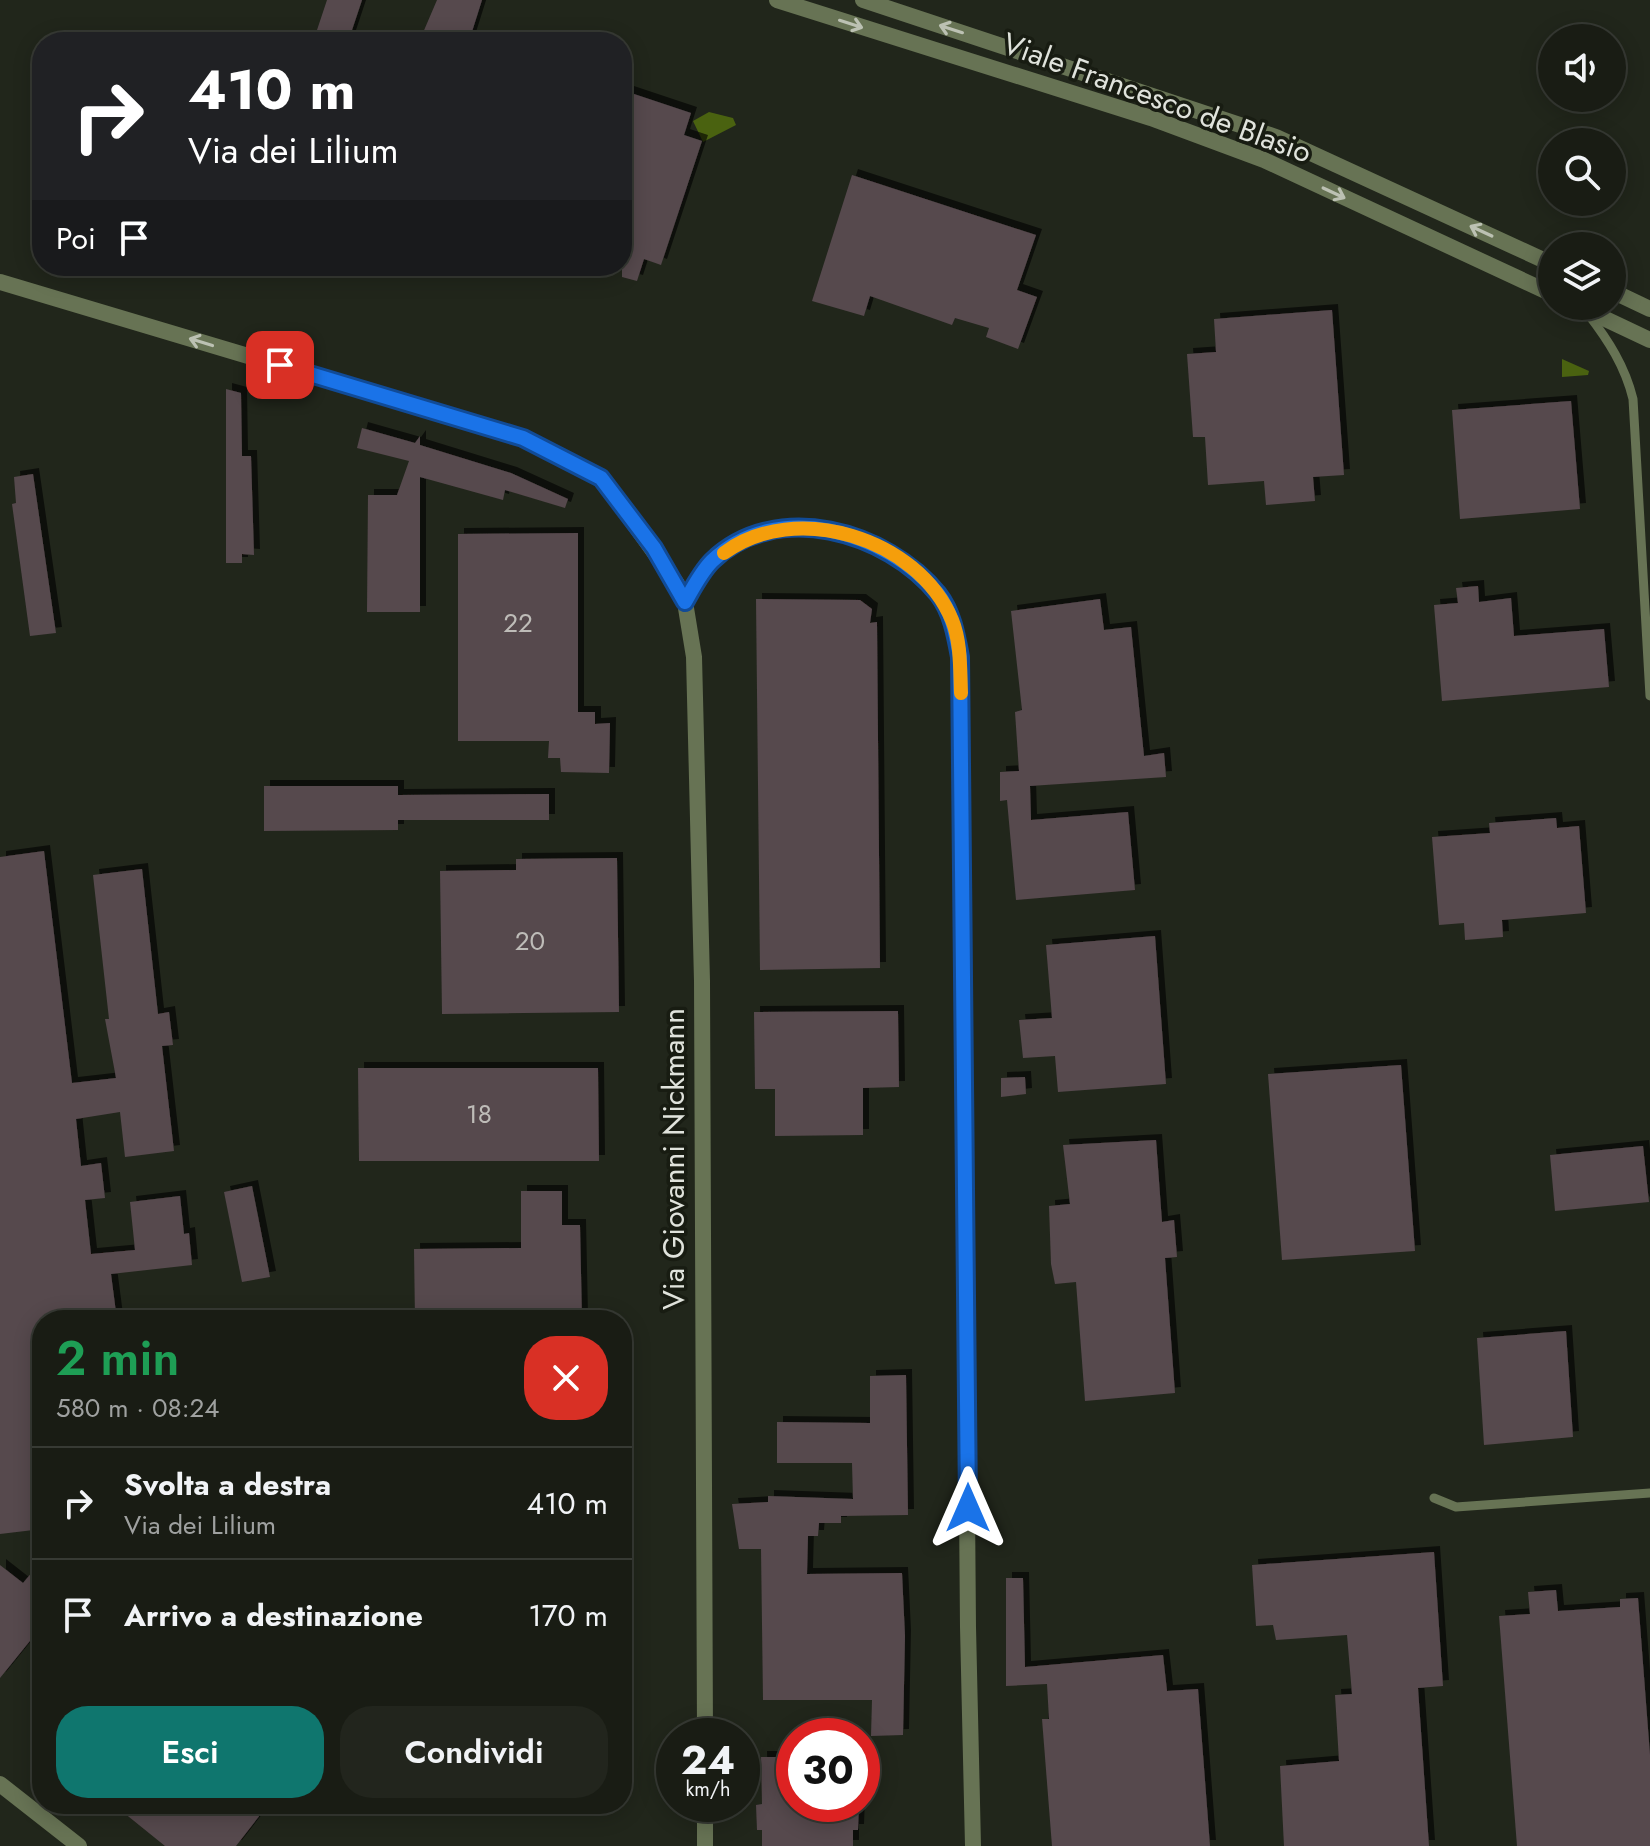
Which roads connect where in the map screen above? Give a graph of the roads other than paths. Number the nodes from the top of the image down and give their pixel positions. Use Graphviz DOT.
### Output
graph roads {
  1 [pos="777,0"];
  2 [pos="863,0"];
  3 [pos="892,6"];
  4 [pos="1538,258"];
  5 [pos="0,282"];
  6 [pos="1538,287"];
  7 [pos="1626,298"];
  8 [pos="1650,309"];
  9 [pos="1590,320"];
  10 [pos="1608,320"];
  11 [pos="1650,340"];
  12 [pos="685,602"];
  13 [pos="1650,696"];
  14 [pos="1650,1493"];
  15 [pos="1434,1498"];
  16 [pos="705,1718"];
  17 [pos="0,1784"];
  18 [pos="32,1809"];
  19 [pos="38,1814"];
  20 [pos="705,1822"];
  21 [pos="79,1846"];
  22 [pos="705,1846"];
  23 [pos="973,1846"];
  1 -- 6 [label="street, Viale Francesco de Blasio, one-way"];
  2 -- 3 [label="street, Viale Francesco de Blasio"];
  4 -- 3 [label="street, Viale Francesco de Blasio, one-way"];
  12 -- 5 [label="street, Via Giovanni Nickmann, one-way"];
  7 -- 8 [label="street"];
  9 -- 13 [label="lane"];
  10 -- 11 [label="street"];
  12 -- 16 [label="street, Via Giovanni Nickmann"];
  12 -- 23 [label="street"];
  14 -- 15 [label="lane"];
  17 -- 18 [label="street"];
  19 -- 21 [label="street"];
  20 -- 22 [label="street"];
}
